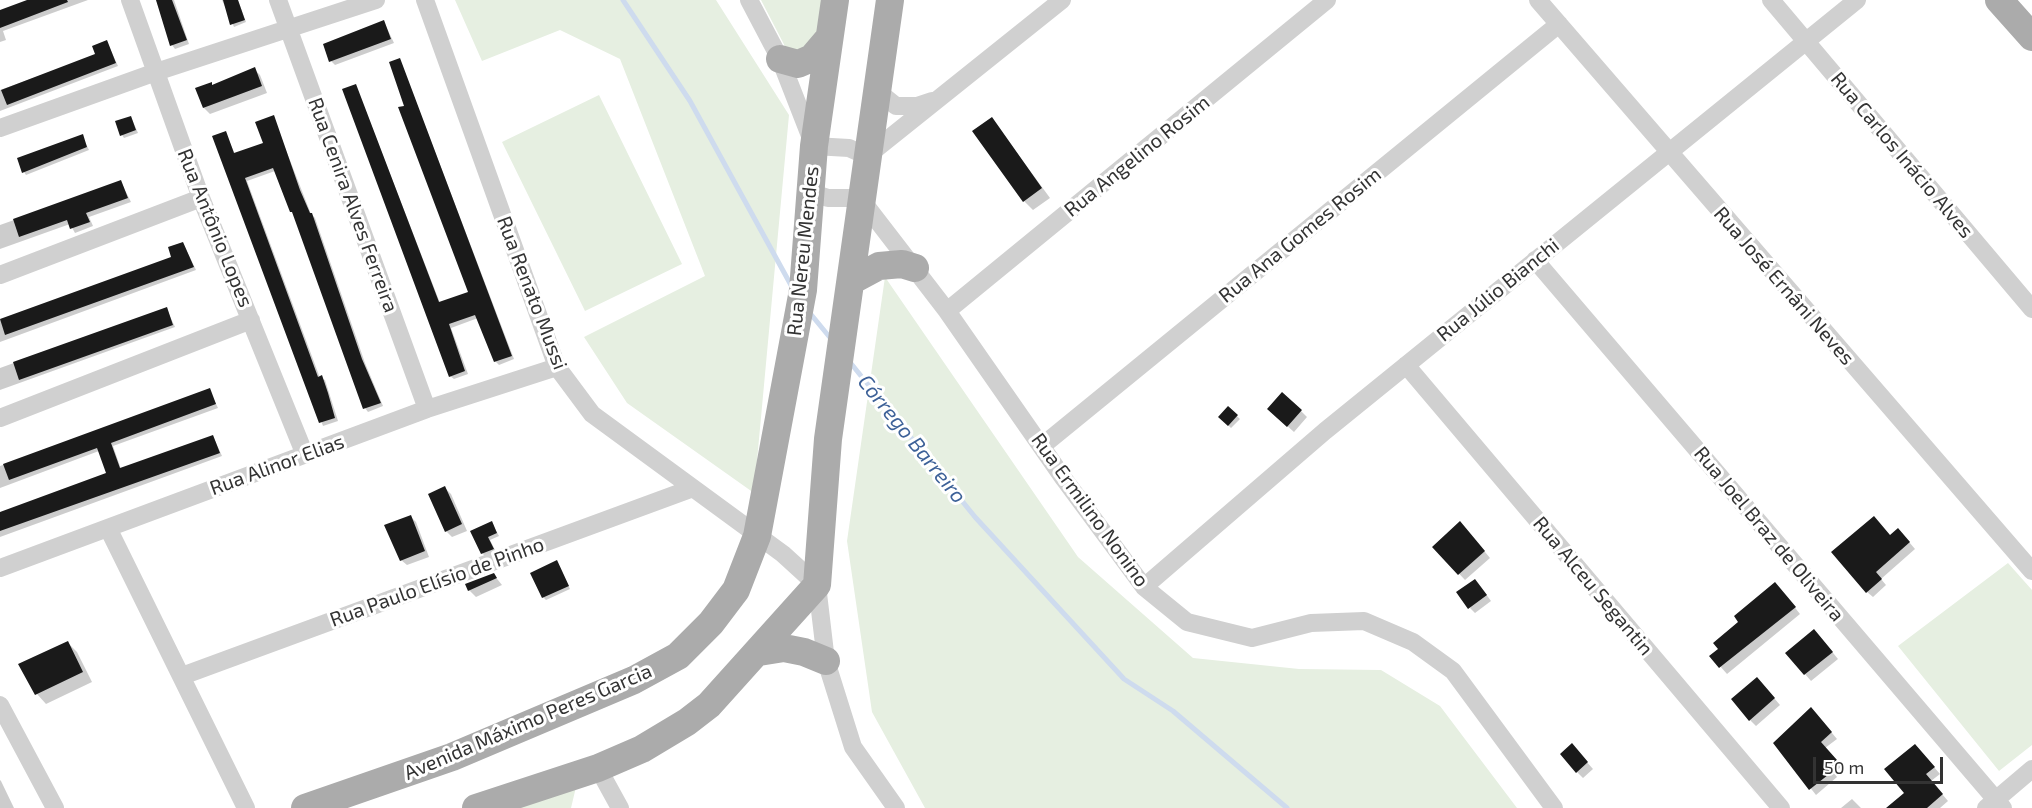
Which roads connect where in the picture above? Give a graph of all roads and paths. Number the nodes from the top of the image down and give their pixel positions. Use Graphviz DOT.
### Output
graph roads {
  1 [pos="130,0"];
  2 [pos="278,0"];
  3 [pos="376,0"];
  4 [pos="425,0"];
  5 [pos="749,0"];
  6 [pos="835,0"];
  7 [pos="890,0"];
  8 [pos="1062,0"];
  9 [pos="1327,0"];
  10 [pos="1538,0"];
  11 [pos="1771,0"];
  12 [pos="1857,0"];
  13 [pos="1999,0"];
  14 [pos="1558,24"];
  15 [pos="289,28"];
  16 [pos="829,38"];
  17 [pos="2032,38"];
  18 [pos="1805,40"];
  19 [pos="780,59"];
  20 [pos="156,72"];
  21 [pos="876,90"];
  22 [pos="942,97"];
  23 [pos="0,128"];
  24 [pos="814,146"];
  25 [pos="1667,152"];
  26 [pos="867,156"];
  27 [pos="810,192"];
  28 [pos="201,198"];
  29 [pos="860,198"];
  30 [pos="1535,260"];
  31 [pos="915,268"];
  32 [pos="0,275"];
  33 [pos="851,281"];
  34 [pos="2032,309"];
  35 [pos="947,311"];
  36 [pos="251,320"];
  37 [pos="1406,365"];
  38 [pos="556,367"];
  39 [pos="428,410"];
  40 [pos="0,418"];
  41 [pos="1042,446"];
  42 [pos="305,455"];
  43 [pos="693,488"];
  44 [pos="108,528"];
  45 [pos="757,536"];
  46 [pos="0,568"];
  47 [pos="2032,571"];
  48 [pos="817,585"];
  49 [pos="1144,587"];
  50 [pos="759,652"];
  51 [pos="826,661"];
  52 [pos="182,676"];
  53 [pos="0,705"];
  54 [pos="598,768"];
  55 [pos="2032,769"];
  56 [pos="1996,805"];
  57 [pos="55,808"];
  58 [pos="246,808"];
  59 [pos="305,808"];
  60 [pos="476,808"];
  61 [pos="620,808"];
  62 [pos="896,808"];
  63 [pos="1554,808"];
  64 [pos="1781,808"];
  1 -- 20 [label="street, Rua Antônio Lopes"];
  2 -- 15 [label="street, Rua Cenira Alves Ferreira"];
  3 -- 15 [label="street"];
  4 -- 38 [label="street, Rua Renato Mussi"];
  5 -- 19 [label="street"];
  6 -- 16 [label="main road, Rua Nereu Mendes"];
  7 -- 21 [label="main road"];
  8 -- 22 [label="street"];
  9 -- 35 [label="street, Rua Angelino Rosim"];
  10 -- 14 [label="street, Rua José Ernâni Neves"];
  11 -- 18 [label="street, Rua Carlos Inácio Alves"];
  12 -- 18 [label="street, Rua Júlio Bianchi"];
  13 -- 17 [label="main road"];
  14 -- 25 [label="street, Rua José Ernâni Neves"];
  14 -- 41 [label="street, Rua Ana Gomes Rosim"];
  15 -- 20 [label="street"];
  15 -- 39 [label="street, Rua Cenira Alves Ferreira"];
  16 -- 19 [label="main road"];
  16 -- 24 [label="main road, Rua Nereu Mendes"];
  18 -- 25 [label="street, Rua Júlio Bianchi"];
  18 -- 34 [label="street, Rua Carlos Inácio Alves"];
  19 -- 24 [label="street"];
  20 -- 23 [label="street"];
  20 -- 28 [label="street, Rua Antônio Lopes"];
  21 -- 22 [label="street"];
  21 -- 26 [label="main road"];
  22 -- 26 [label="street"];
  24 -- 26 [label="street"];
  24 -- 27 [label="main road, Rua Nereu Mendes"];
  25 -- 30 [label="street, Rua Júlio Bianchi"];
  25 -- 47 [label="street, Rua José Ernâni Neves"];
  26 -- 29 [label="main road"];
  27 -- 29 [label="street"];
  27 -- 45 [label="main road, Rua Nereu Mendes"];
  28 -- 32 [label="street"];
  28 -- 36 [label="street, Rua Antônio Lopes"];
  29 -- 31 [label="street, Rua Ermilino Nonino"];
  29 -- 33 [label="main road"];
  30 -- 37 [label="street, Rua Júlio Bianchi"];
  30 -- 56 [label="street, Rua Joel Braz de Oliveira"];
  31 -- 33 [label="main road"];
  31 -- 35 [label="street, Rua Ermilino Nonino"];
  33 -- 48 [label="main road"];
  35 -- 41 [label="street, Rua Ermilino Nonino"];
  36 -- 40 [label="street"];
  36 -- 42 [label="street, Rua Antônio Lopes"];
  37 -- 49 [label="street, Rua Júlio Bianchi"];
  37 -- 64 [label="street, Rua Alceu Segantin"];
  38 -- 39 [label="street, Rua Alinor Elias"];
  38 -- 43 [label="street, Rua Renato Mussi"];
  39 -- 42 [label="street, Rua Alinor Elias"];
  41 -- 49 [label="street, Rua Ermilino Nonino"];
  42 -- 44 [label="street, Rua Alinor Elias"];
  43 -- 45 [label="street, Rua Renato Mussi"];
  43 -- 52 [label="street, Rua Paulo Elísio de Pinho"];
  44 -- 46 [label="street, Rua Alinor Elias"];
  44 -- 52 [label="street"];
  45 -- 48 [label="street, Rua Renato Mussi"];
  45 -- 59 [label="main road, Avenida Máximo Peres Garcia"];
  48 -- 50 [label="main road"];
  48 -- 51 [label="street"];
  49 -- 63 [label="street, Rua Ermilino Nonino"];
  50 -- 51 [label="main road"];
  50 -- 54 [label="main road"];
  51 -- 62 [label="street"];
  52 -- 58 [label="street"];
  53 -- 57 [label="street"];
  54 -- 60 [label="main road"];
  54 -- 61 [label="street"];
  55 -- 56 [label="street"];
}
